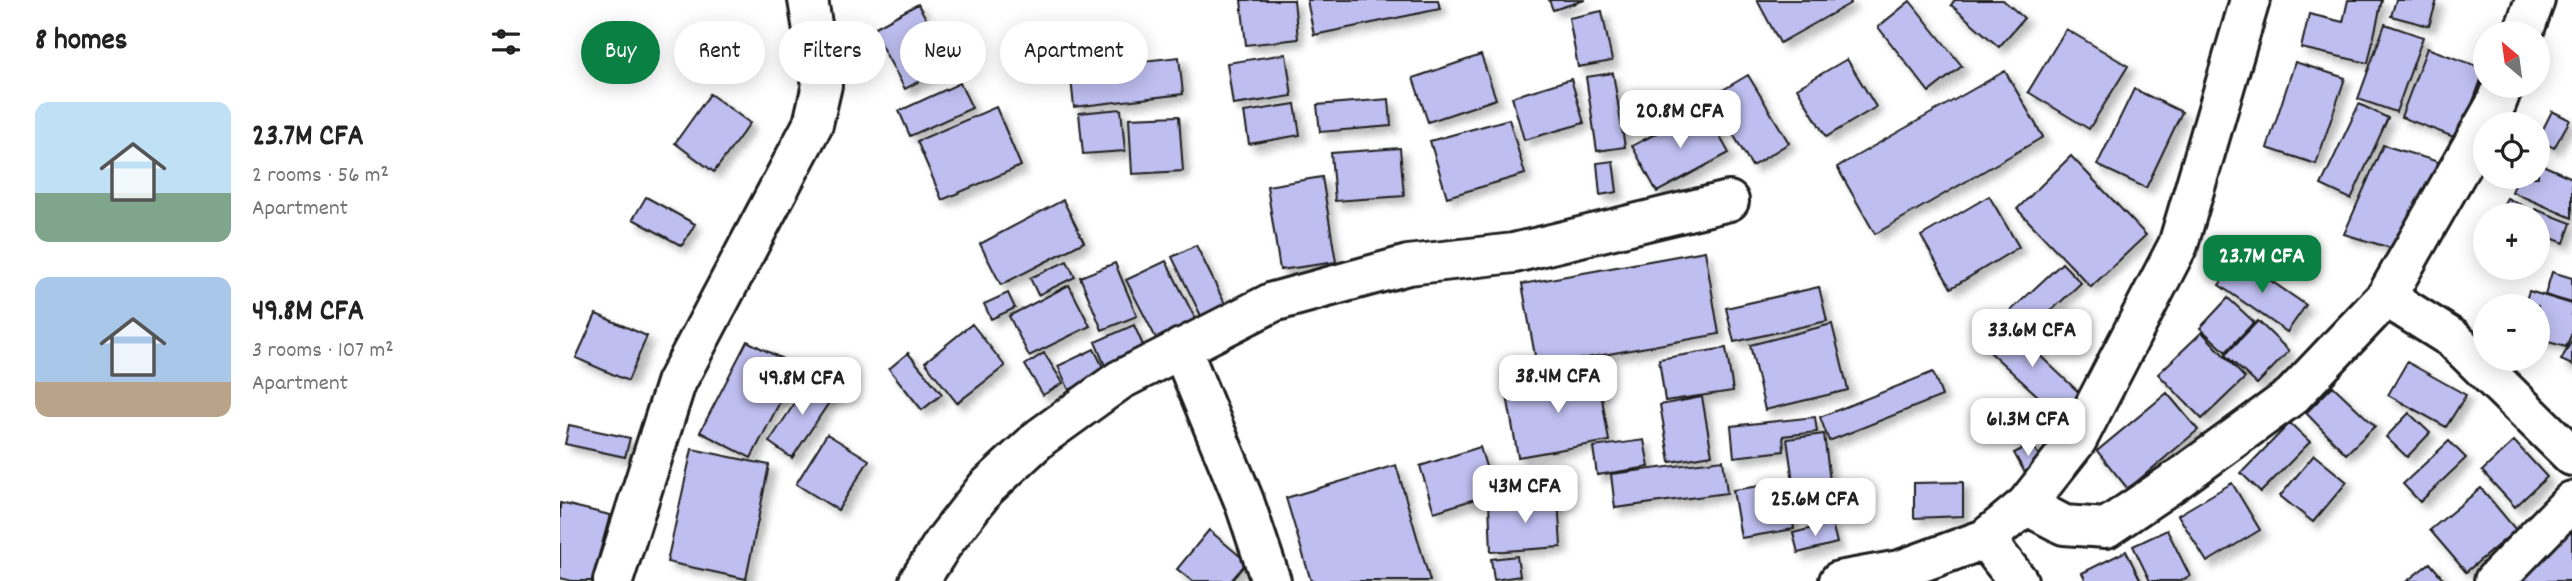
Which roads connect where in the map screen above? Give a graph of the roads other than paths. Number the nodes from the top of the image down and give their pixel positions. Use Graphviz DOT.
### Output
graph roads {
  1 [pos="808,0"];
  2 [pos="2250,0"];
  3 [pos="2535,0"];
  4 [pos="2527,21"];
  5 [pos="2498,98"];
  6 [pos="1729,201"];
  7 [pos="2386,297"];
  8 [pos="1181,348"];
  9 [pos="2572,456"];
  10 [pos="2572,501"];
  11 [pos="2026,505"];
  12 [pos="1985,539"];
  13 [pos="613,581"];
  14 [pos="919,581"];
  15 [pos="1271,581"];
  16 [pos="1839,581"];
  17 [pos="2018,581"];
  18 [pos="2494,581"];
  1 -- 13 [label="street"];
  2 -- 11 [label="street"];
  3 -- 4 [label="street"];
  5 -- 7 [label="street"];
  6 -- 8 [label="street"];
  7 -- 9 [label="street"];
  7 -- 11 [label="street"];
  8 -- 14 [label="street"];
  8 -- 15 [label="street"];
  10 -- 18 [label="street"];
  11 -- 12 [label="street"];
  12 -- 16 [label="street"];
  12 -- 17 [label="street"];
}
